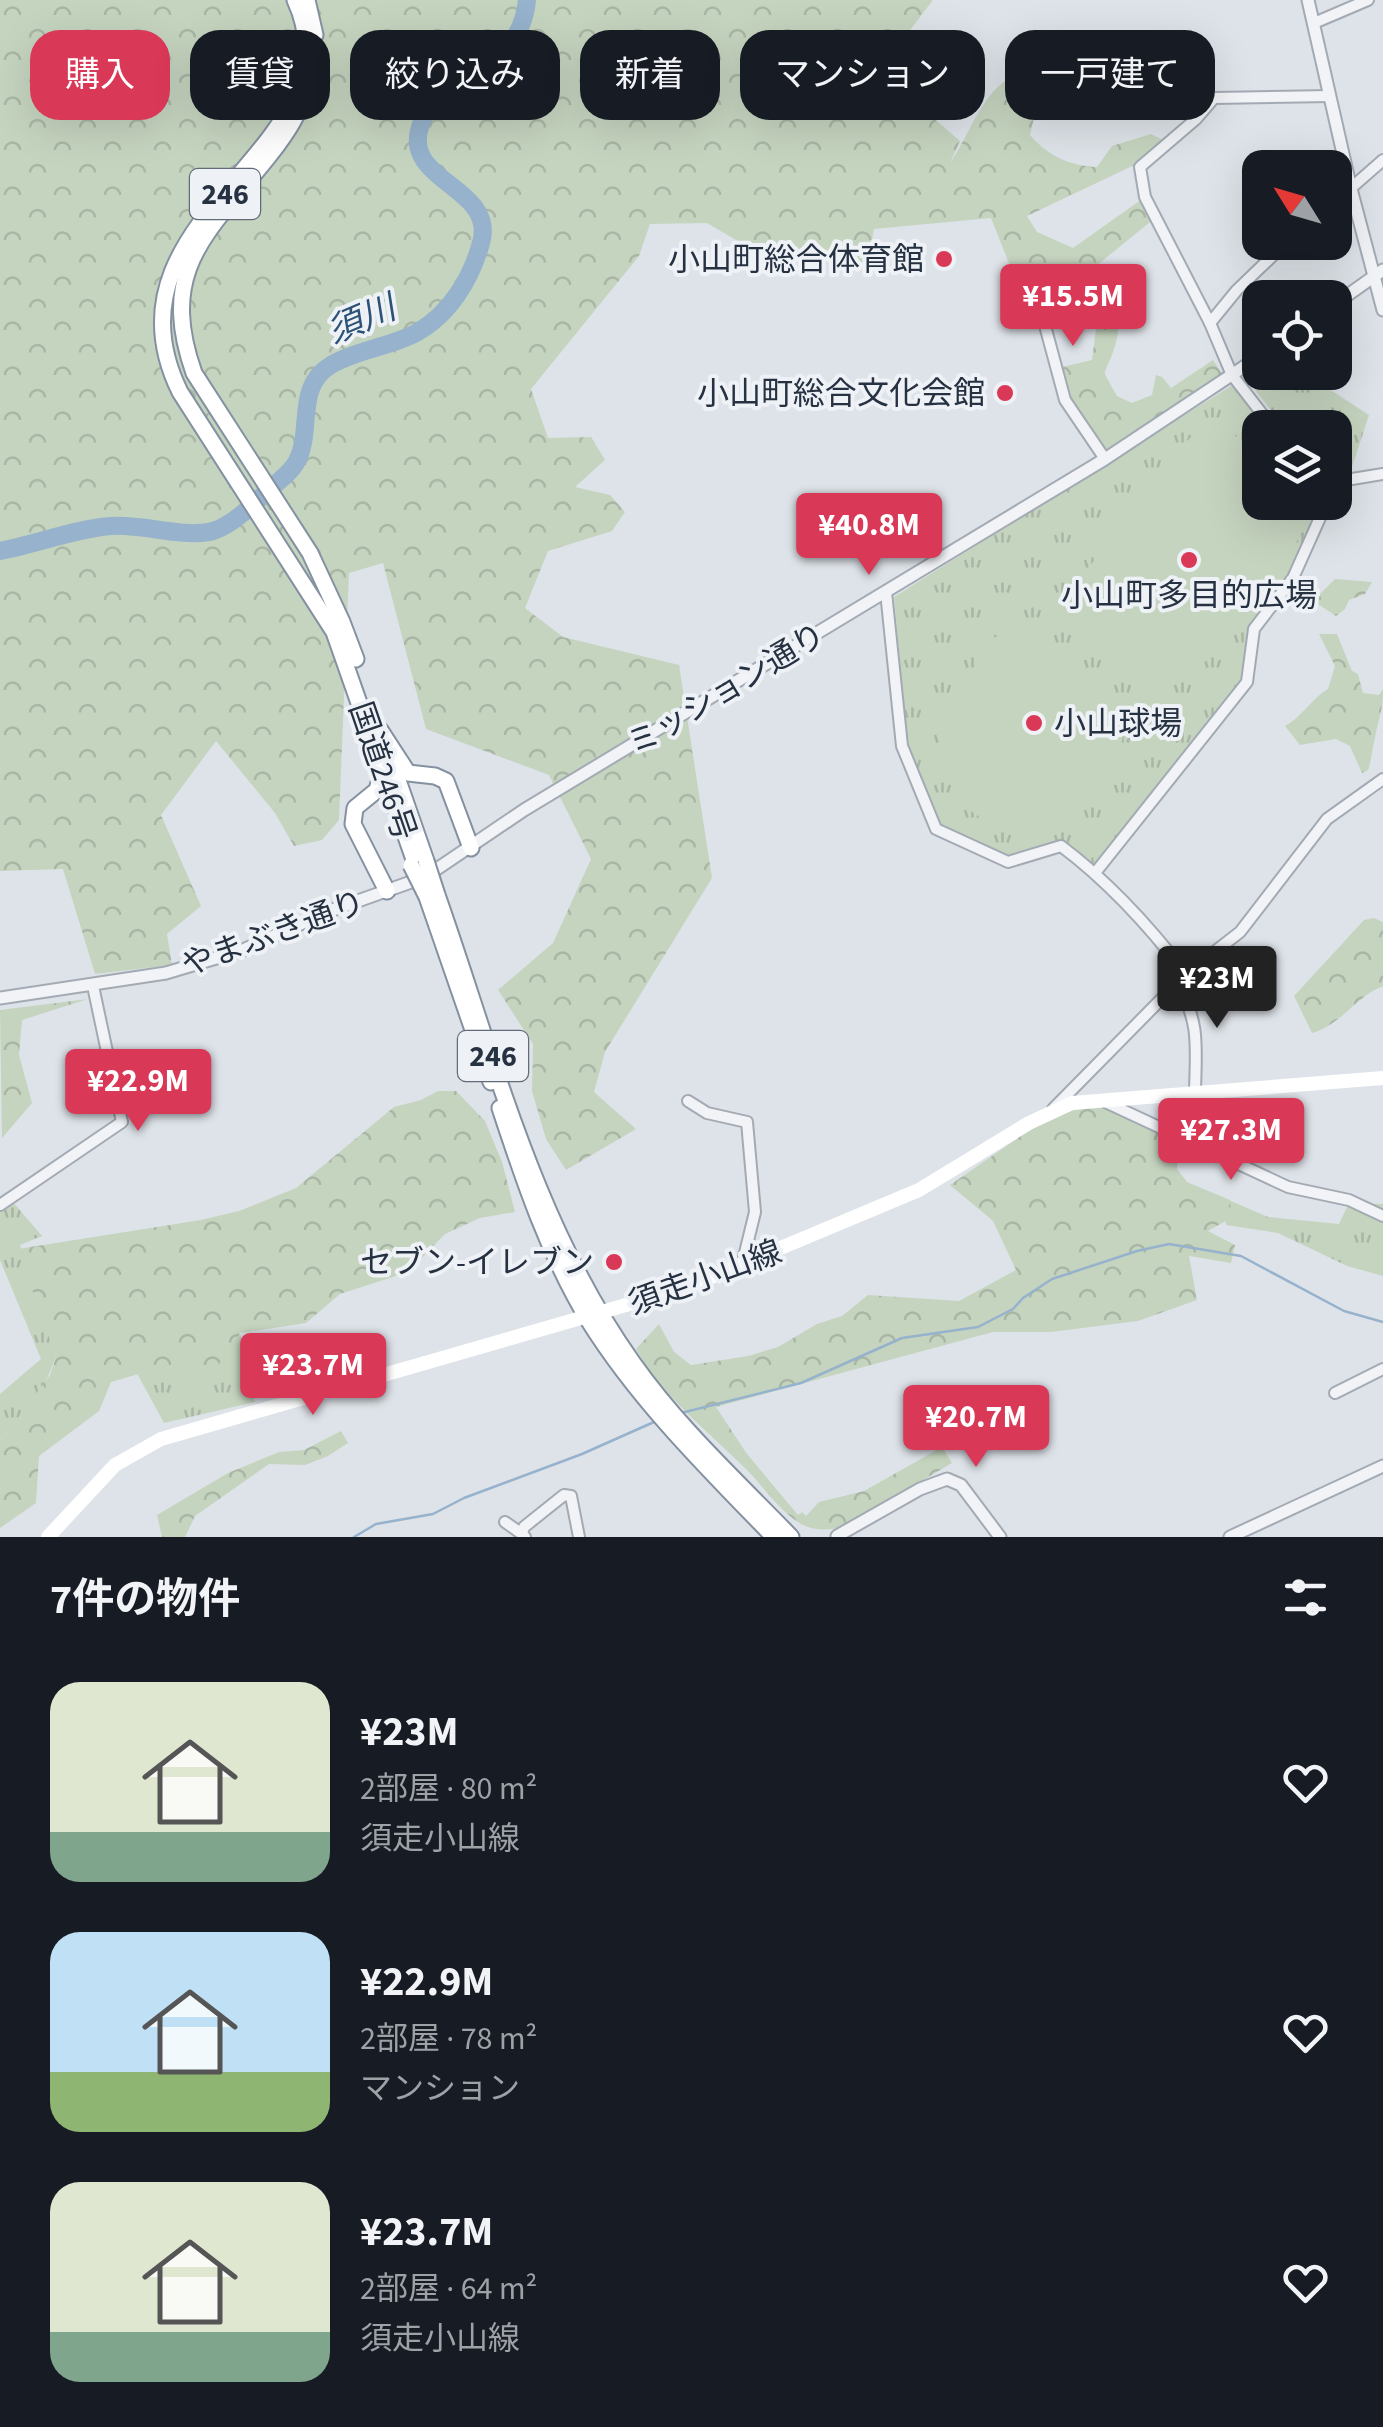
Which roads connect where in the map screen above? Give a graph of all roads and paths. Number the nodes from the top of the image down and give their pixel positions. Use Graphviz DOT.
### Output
graph roads {
  1 [pos="296,0"];
  2 [pos="307,0"];
  3 [pos="1308,0"];
  4 [pos="1368,0"];
  5 [pos="1314,23"];
  6 [pos="1330,96"];
  7 [pos="1215,98"];
  8 [pos="1195,120"];
  9 [pos="1342,150"];
  10 [pos="1383,160"];
  11 [pos="1352,188"];
  12 [pos="1352,192"];
  13 [pos="1268,260"];
  14 [pos="1378,274"];
  15 [pos="1352,292"];
  16 [pos="1019,294"];
  17 [pos="1383,310"];
  18 [pos="1210,322"];
  19 [pos="1242,368"];
  20 [pos="1232,375"];
  21 [pos="1259,410"];
  22 [pos="1104,458"];
  23 [pos="1383,474"];
  24 [pos="1352,479"];
  25 [pos="1319,520"];
  26 [pos="886,592"];
  27 [pos="380,730"];
  28 [pos="382,768"];
  29 [pos="431,776"];
  30 [pos="1383,780"];
  31 [pos="362,800"];
  32 [pos="524,810"];
  33 [pos="411,818"];
  34 [pos="471,848"];
  35 [pos="418,864"];
  36 [pos="1095,873"];
  37 [pos="387,892"];
  38 [pos="1182,978"];
  39 [pos="92,986"];
  40 [pos="0,998"];
  41 [pos="1383,1078"];
  42 [pos="1194,1092"];
  43 [pos="1098,1099"];
  44 [pos="688,1101"];
  45 [pos="1053,1110"];
  46 [pos="0,1205"];
  47 [pos="1383,1216"];
  48 [pos="742,1266"];
  49 [pos="594,1316"];
  50 [pos="1383,1369"];
  51 [pos="1336,1392"];
  52 [pos="673,1422"];
  53 [pos="1383,1466"];
  54 [pos="505,1522"];
  55 [pos="524,1535"];
  56 [pos="836,1536"];
  57 [pos="48,1537"];
  58 [pos="579,1537"];
  59 [pos="774,1537"];
  60 [pos="792,1537"];
  61 [pos="1000,1537"];
  62 [pos="1232,1537"];
  1 -- 28 [label="highway, 国道246号 / 246"];
  2 -- 27 [label="highway, 国道246号 / 246"];
  3 -- 5 [label="street"];
  4 -- 5 [label="street"];
  5 -- 6 [label="street"];
  6 -- 7 [label="street"];
  6 -- 9 [label="street"];
  8 -- 18 [label="street"];
  10 -- 11 [label="street"];
  12 -- 14 [label="street"];
  13 -- 18 [label="street"];
  14 -- 15 [label="street"];
  14 -- 17 [label="street"];
  16 -- 22 [label="street"];
  18 -- 20 [label="street"];
  19 -- 20 [label="street, ミッション通り"];
  20 -- 21 [label="street"];
  20 -- 22 [label="street, ミッション通り"];
  22 -- 26 [label="street, ミッション通り"];
  23 -- 24 [label="street"];
  25 -- 36 [label="street"];
  26 -- 32 [label="street, ミッション通り"];
  26 -- 36 [label="street"];
  27 -- 29 [label="highway"];
  27 -- 33 [label="highway, 国道246号 / 246"];
  28 -- 31 [label="highway"];
  28 -- 35 [label="highway, 国道246号 / 246"];
  29 -- 33 [label="highway"];
  29 -- 34 [label="highway"];
  30 -- 38 [label="street"];
  31 -- 35 [label="highway"];
  31 -- 37 [label="highway"];
  32 -- 34 [label="street, やまぶき通り"];
  33 -- 35 [label="highway, 国道246号 / 246"];
  34 -- 37 [label="street, やまぶき通り"];
  35 -- 49 [label="highway, 246, bridge"];
  36 -- 38 [label="street"];
  37 -- 39 [label="street, やまぶき通り"];
  38 -- 42 [label="street"];
  38 -- 45 [label="street"];
  39 -- 40 [label="street, やまぶき通り"];
  39 -- 46 [label="street"];
  41 -- 42 [label="main road, 須走小山線"];
  42 -- 43 [label="main road, 須走小山線"];
  43 -- 45 [label="main road, 須走小山線"];
  43 -- 47 [label="street"];
  44 -- 48 [label="street"];
  45 -- 48 [label="main road, 須走小山線"];
  48 -- 49 [label="main road, 須走小山線"];
  49 -- 52 [label="highway, 246"];
  49 -- 57 [label="main road, 須走小山線"];
  50 -- 51 [label="street"];
  52 -- 59 [label="highway, 246"];
  52 -- 60 [label="highway, 246"];
  53 -- 62 [label="street"];
  54 -- 55 [label="street"];
  55 -- 58 [label="street"];
  56 -- 61 [label="street"];
}
